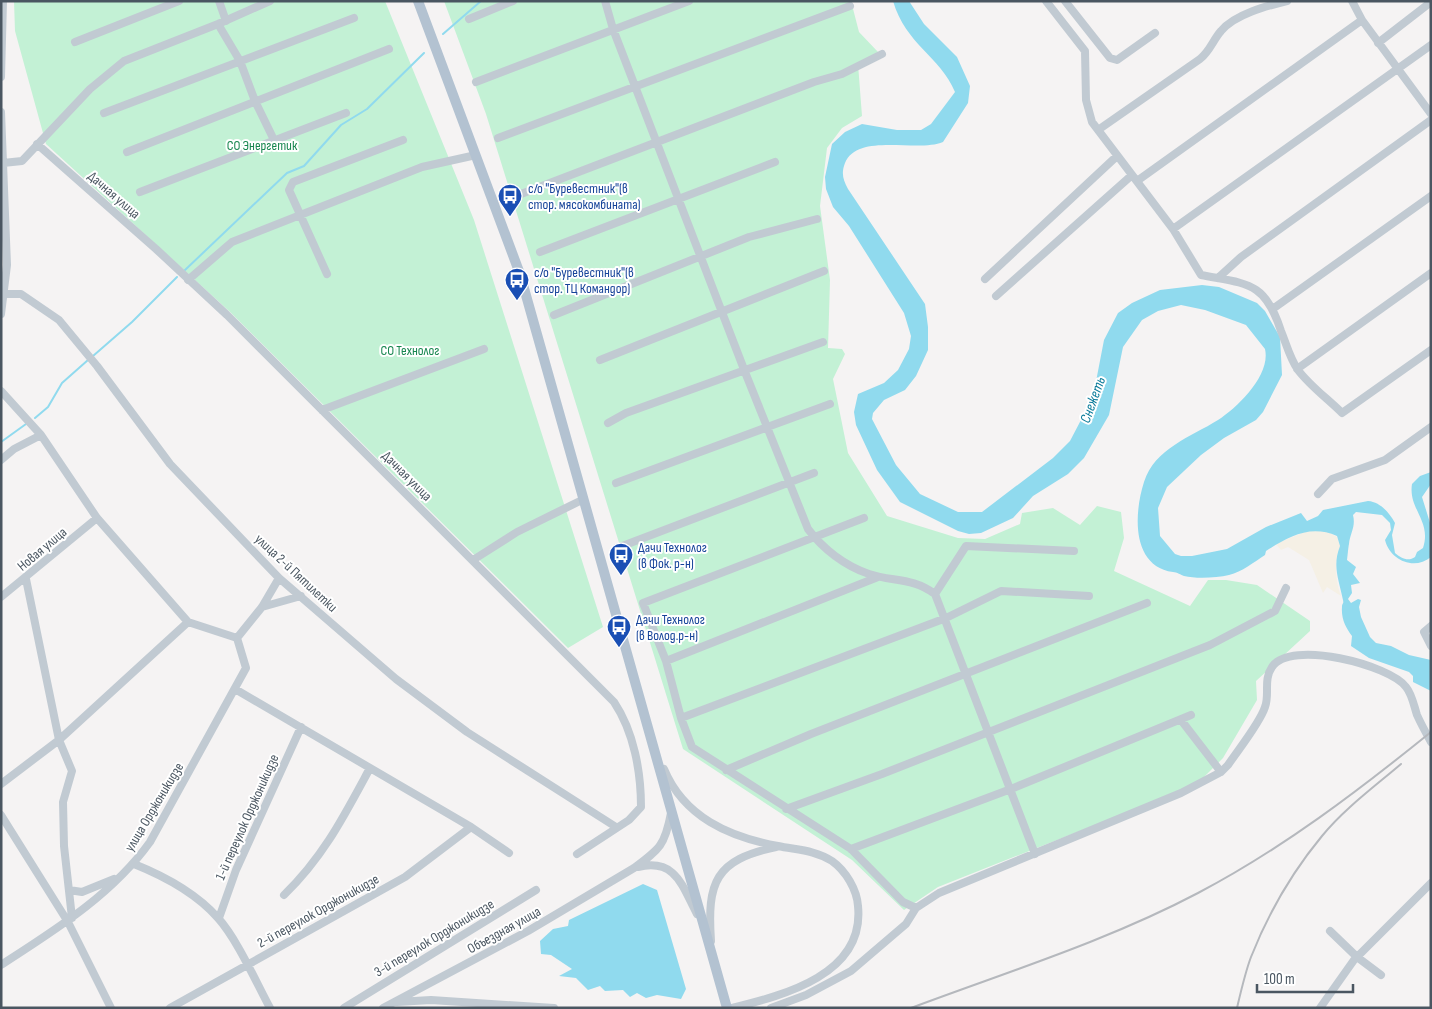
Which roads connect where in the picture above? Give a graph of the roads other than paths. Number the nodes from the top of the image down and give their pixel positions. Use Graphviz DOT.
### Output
graph roads {
  1 [pos="179,1"];
  2 [pos="219,1"];
  3 [pos="270,1"];
  4 [pos="418,1"];
  5 [pos="513,1"];
  6 [pos="605,1"];
  7 [pos="689,1"];
  8 [pos="1046,1"];
  9 [pos="1065,1"];
  10 [pos="1286,1"];
  11 [pos="1352,1"];
  12 [pos="4,2"];
  13 [pos="1431,2"];
  14 [pos="850,6"];
  15 [pos="354,18"];
  16 [pos="469,19"];
  17 [pos="1362,20"];
  18 [pos="226,21"];
  19 [pos="218,24"];
  20 [pos="613,29"];
  21 [pos="1154,34"];
  22 [pos="75,42"];
  23 [pos="1378,42"];
  24 [pos="1431,45"];
  25 [pos="389,49"];
  26 [pos="882,54"];
  27 [pos="240,60"];
  28 [pos="1398,69"];
  29 [pos="1,77"];
  30 [pos="476,82"];
  31 [pos="635,85"];
  32 [pos="255,101"];
  33 [pos="1,112"];
  34 [pos="104,113"];
  35 [pos="346,113"];
  36 [pos="1431,114"];
  37 [pos="1431,120"];
  38 [pos="1098,130"];
  39 [pos="498,138"];
  40 [pos="274,140"];
  41 [pos="403,140"];
  42 [pos="657,143"];
  43 [pos="37,144"];
  44 [pos="127,152"];
  45 [pos="476,155"];
  46 [pos="1117,156"];
  47 [pos="775,162"];
  48 [pos="3,163"];
  49 [pos="1135,178"];
  50 [pos="140,192"];
  51 [pos="522,194"];
  52 [pos="1431,196"];
  53 [pos="679,200"];
  54 [pos="300,214"];
  55 [pos="817,219"];
  56 [pos="1173,229"];
  57 [pos="540,252"];
  58 [pos="700,256"];
  59 [pos="824,271"];
  60 [pos="1431,273"];
  61 [pos="328,274"];
  62 [pos="1218,278"];
  63 [pos="985,279"];
  64 [pos="188,280"];
  65 [pos="5,294"];
  66 [pos="996,296"];
  67 [pos="1274,308"];
  68 [pos="722,313"];
  69 [pos="1,314"];
  70 [pos="554,315"];
  71 [pos="824,342"];
  72 [pos="484,349"];
  73 [pos="1431,350"];
  74 [pos="600,360"];
  75 [pos="744,370"];
  76 [pos="1297,370"];
  77 [pos="1,391"];
  78 [pos="830,404"];
  79 [pos="322,410"];
  80 [pos="608,423"];
  81 [pos="767,427"];
  82 [pos="1431,427"];
  83 [pos="41,435"];
  84 [pos="1,460"];
  85 [pos="814,473"];
  86 [pos="616,483"];
  87 [pos="790,484"];
  88 [pos="1318,494"];
  89 [pos="584,499"];
  90 [pos="97,518"];
  91 [pos="864,518"];
  92 [pos="815,538"];
  93 [pos="617,548"];
  94 [pos="1074,552"];
  95 [pos="473,560"];
  96 [pos="880,576"];
  97 [pos="279,578"];
  98 [pos="26,580"];
  99 [pos="1286,588"];
  100 [pos="935,594"];
  101 [pos="300,596"];
  102 [pos="1089,596"];
  103 [pos="1,597"];
  104 [pos="1147,603"];
  105 [pos="262,607"];
  106 [pos="946,618"];
  107 [pos="188,622"];
  108 [pos="1431,626"];
  109 [pos="237,638"];
  110 [pos="1431,646"];
  111 [pos="666,661"];
  112 [pos="968,674"];
  113 [pos="235,689"];
  114 [pos="1191,715"];
  115 [pos="681,718"];
  116 [pos="1181,720"];
  117 [pos="301,727"];
  118 [pos="989,730"];
  119 [pos="59,740"];
  120 [pos="1431,742"];
  121 [pos="656,750"];
  122 [pos="370,768"];
  123 [pos="726,770"];
  124 [pos="1221,772"];
  125 [pos="1,784"];
  126 [pos="1011,789"];
  127 [pos="672,806"];
  128 [pos="786,809"];
  129 [pos="1,815"];
  130 [pos="471,827"];
  131 [pos="616,827"];
  132 [pos="778,846"];
  133 [pos="851,849"];
  134 [pos="509,853"];
  135 [pos="577,854"];
  136 [pos="1036,854"];
  137 [pos="134,864"];
  138 [pos="634,868"];
  139 [pos="120,876"];
  140 [pos="1431,883"];
  141 [pos="69,890"];
  142 [pos="536,890"];
  143 [pos="284,895"];
  144 [pos="916,908"];
  145 [pos="218,918"];
  146 [pos="70,920"];
  147 [pos="704,926"];
  148 [pos="1330,931"];
  149 [pos="1357,957"];
  150 [pos="713,959"];
  151 [pos="247,964"];
  152 [pos="1,965"];
  153 [pos="1381,975"];
  154 [pos="421,990"];
  155 [pos="425,1001"];
  156 [pos="393,1002"];
  157 [pos="111,1008"];
  158 [pos="170,1008"];
  159 [pos="270,1008"];
  160 [pos="344,1008"];
  161 [pos="383,1008"];
  162 [pos="554,1008"];
  163 [pos="727,1008"];
  164 [pos="732,1008"];
  165 [pos="770,1008"];
  166 [pos="1320,1008"];
  1 -- 22 [label="street"];
  2 -- 18 [label="street"];
  3 -- 18 [label="street"];
  4 -- 45 [label="main road"];
  5 -- 16 [label="street"];
  6 -- 20 [label="street"];
  7 -- 20 [label="street"];
  8 -- 38 [label="street"];
  9 -- 21 [label="street"];
  10 -- 38 [label="street"];
  11 -- 17 [label="street"];
  12 -- 29 [label="street"];
  13 -- 23 [label="street"];
  14 -- 31 [label="street"];
  15 -- 27 [label="street"];
  17 -- 23 [label="street"];
  17 -- 49 [label="street"];
  18 -- 19 [label="street"];
  19 -- 27 [label="street"];
  19 -- 43 [label="street"];
  20 -- 30 [label="street"];
  20 -- 31 [label="street"];
  23 -- 28 [label="street"];
  24 -- 28 [label="street"];
  25 -- 32 [label="street"];
  26 -- 42 [label="street"];
  27 -- 32 [label="street"];
  27 -- 34 [label="street"];
  28 -- 36 [label="street"];
  28 -- 56 [label="street"];
  31 -- 39 [label="street"];
  31 -- 42 [label="street"];
  32 -- 40 [label="street"];
  32 -- 44 [label="street"];
  33 -- 48 [label="street"];
  35 -- 40 [label="street"];
  37 -- 62 [label="street"];
  38 -- 46 [label="street"];
  40 -- 50 [label="street"];
  41 -- 54 [label="street"];
  42 -- 51 [label="street"];
  42 -- 53 [label="street"];
  43 -- 48 [label="street"];
  43 -- 64 [label="street, Дачная улица"];
  45 -- 54 [label="street"];
  45 -- 89 [label="main road"];
  46 -- 49 [label="street"];
  46 -- 63 [label="street"];
  47 -- 53 [label="street"];
  48 -- 65 [label="street"];
  49 -- 56 [label="street"];
  49 -- 66 [label="street"];
  52 -- 67 [label="street"];
  53 -- 57 [label="street"];
  53 -- 58 [label="street"];
  54 -- 61 [label="street"];
  54 -- 64 [label="street"];
  55 -- 58 [label="street"];
  56 -- 62 [label="street"];
  58 -- 68 [label="street"];
  58 -- 70 [label="street"];
  59 -- 68 [label="street"];
  60 -- 76 [label="street"];
  62 -- 67 [label="street"];
  64 -- 79 [label="street, Дачная улица"];
  65 -- 69 [label="street"];
  65 -- 97 [label="street, улица 2-й Пятилетки"];
  67 -- 76 [label="street"];
  68 -- 74 [label="street"];
  68 -- 75 [label="street"];
  71 -- 75 [label="street"];
  72 -- 79 [label="street"];
  73 -- 76 [label="street"];
  75 -- 80 [label="street"];
  75 -- 81 [label="street"];
  77 -- 83 [label="street"];
  78 -- 81 [label="street"];
  79 -- 95 [label="street, Дачная улица"];
  81 -- 86 [label="street"];
  81 -- 87 [label="street"];
  82 -- 88 [label="street"];
  83 -- 84 [label="street"];
  83 -- 90 [label="street"];
  85 -- 87 [label="street"];
  87 -- 92 [label="street"];
  87 -- 93 [label="street"];
  89 -- 95 [label="street"];
  89 -- 121 [label="main road"];
  90 -- 98 [label="street, Новая улица"];
  90 -- 107 [label="street"];
  91 -- 92 [label="street"];
  92 -- 96 [label="street"];
  92 -- 111 [label="street"];
  94 -- 100 [label="street"];
  95 -- 131 [label="street, Дачная улица"];
  96 -- 100 [label="street"];
  96 -- 111 [label="street"];
  97 -- 101 [label="street, улица 2-й Пятилетки"];
  97 -- 105 [label="street"];
  98 -- 103 [label="street, Новая улица"];
  98 -- 119 [label="street"];
  99 -- 118 [label="street"];
  100 -- 106 [label="street"];
  101 -- 105 [label="street"];
  101 -- 131 [label="street, улица 2-й Пятилетки"];
  102 -- 106 [label="street"];
  104 -- 112 [label="street"];
  105 -- 109 [label="street"];
  106 -- 112 [label="street"];
  106 -- 115 [label="street"];
  107 -- 109 [label="street"];
  107 -- 119 [label="street"];
  108 -- 110 [label="street"];
  109 -- 113 [label="street, улица Орджоникидзе"];
  111 -- 115 [label="street"];
  112 -- 118 [label="street"];
  112 -- 123 [label="street"];
  113 -- 117 [label="street"];
  113 -- 137 [label="street, улица Орджоникидзе"];
  114 -- 116 [label="street"];
  115 -- 123 [label="street"];
  116 -- 124 [label="street"];
  116 -- 126 [label="street"];
  117 -- 122 [label="street"];
  117 -- 145 [label="street, 1-й переулок Орджоникидзе"];
  118 -- 126 [label="street"];
  118 -- 128 [label="street"];
  119 -- 125 [label="street"];
  119 -- 141 [label="street"];
  120 -- 124 [label="street"];
  121 -- 127 [label="main road"];
  121 -- 132 [label="street"];
  122 -- 130 [label="street"];
  122 -- 143 [label="street"];
  123 -- 128 [label="street"];
  124 -- 136 [label="street"];
  126 -- 133 [label="street"];
  126 -- 136 [label="street"];
  127 -- 138 [label="street"];
  127 -- 147 [label="main road"];
  128 -- 133 [label="street"];
  129 -- 146 [label="street"];
  130 -- 134 [label="street"];
  130 -- 151 [label="street, 2-й переулок Орджоникидзе"];
  131 -- 135 [label="street, Дачная улица"];
  132 -- 150 [label="street"];
  132 -- 164 [label="street"];
  133 -- 144 [label="street"];
  136 -- 144 [label="street"];
  137 -- 139 [label="street, улица Орджоникидзе"];
  137 -- 145 [label="street"];
  138 -- 147 [label="street"];
  138 -- 154 [label="street, Объездная улица"];
  139 -- 141 [label="street"];
  139 -- 146 [label="street, улица Орджоникидзе"];
  140 -- 149 [label="street"];
  141 -- 146 [label="street"];
  142 -- 160 [label="street, 3-й переулок Орджоникидзе"];
  144 -- 165 [label="street"];
  145 -- 151 [label="street"];
  146 -- 152 [label="street, улица Орджоникидзе"];
  146 -- 157 [label="street"];
  147 -- 150 [label="main road"];
  148 -- 149 [label="street"];
  149 -- 153 [label="street"];
  149 -- 166 [label="street"];
  150 -- 163 [label="main road"];
  151 -- 158 [label="street, 2-й переулок Орджоникидзе"];
  151 -- 159 [label="street"];
  154 -- 155 [label="street"];
  154 -- 156 [label="street, Объездная улица"];
  155 -- 156 [label="street"];
  155 -- 162 [label="street"];
  156 -- 161 [label="street, Объездная улица"];
}
